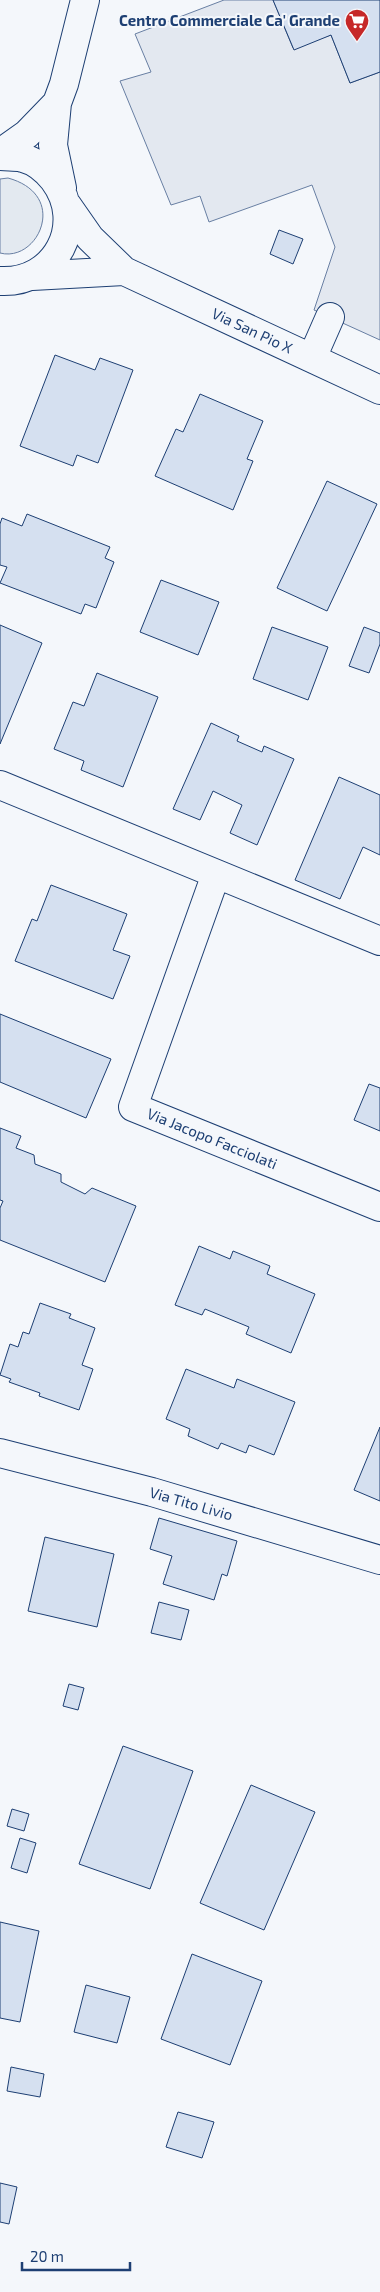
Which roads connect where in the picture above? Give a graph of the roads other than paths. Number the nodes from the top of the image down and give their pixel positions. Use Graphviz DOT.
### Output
graph roads {
  1 [pos="85,0"];
  2 [pos="56,103"];
  3 [pos="0,154"];
  4 [pos="65,199"];
  5 [pos="124,271"];
  6 [pos="13,283"];
  7 [pos="330,317"];
  8 [pos="312,358"];
  9 [pos="380,390"];
  10 [pos="0,785"];
  11 [pos="216,874"];
  12 [pos="380,941"];
  13 [pos="380,1208"];
  14 [pos="0,1453"];
  15 [pos="380,1560"];
  1 -- 2 [label="street"];
  2 -- 3 [label="street"];
  2 -- 4 [label="street"];
  3 -- 4 [label="street, Via San Pio X"];
  4 -- 5 [label="street, Via San Pio X"];
  4 -- 6 [label="street"];
  5 -- 6 [label="street, Via San Pio X"];
  5 -- 8 [label="street, Via San Pio X"];
  7 -- 8 [label="street"];
  8 -- 9 [label="street, Via San Pio X"];
  10 -- 11 [label="street"];
  11 -- 12 [label="street"];
  11 -- 13 [label="street, Via Jacopo Facciolati"];
  14 -- 15 [label="street, Via Tito Livio"];
}
